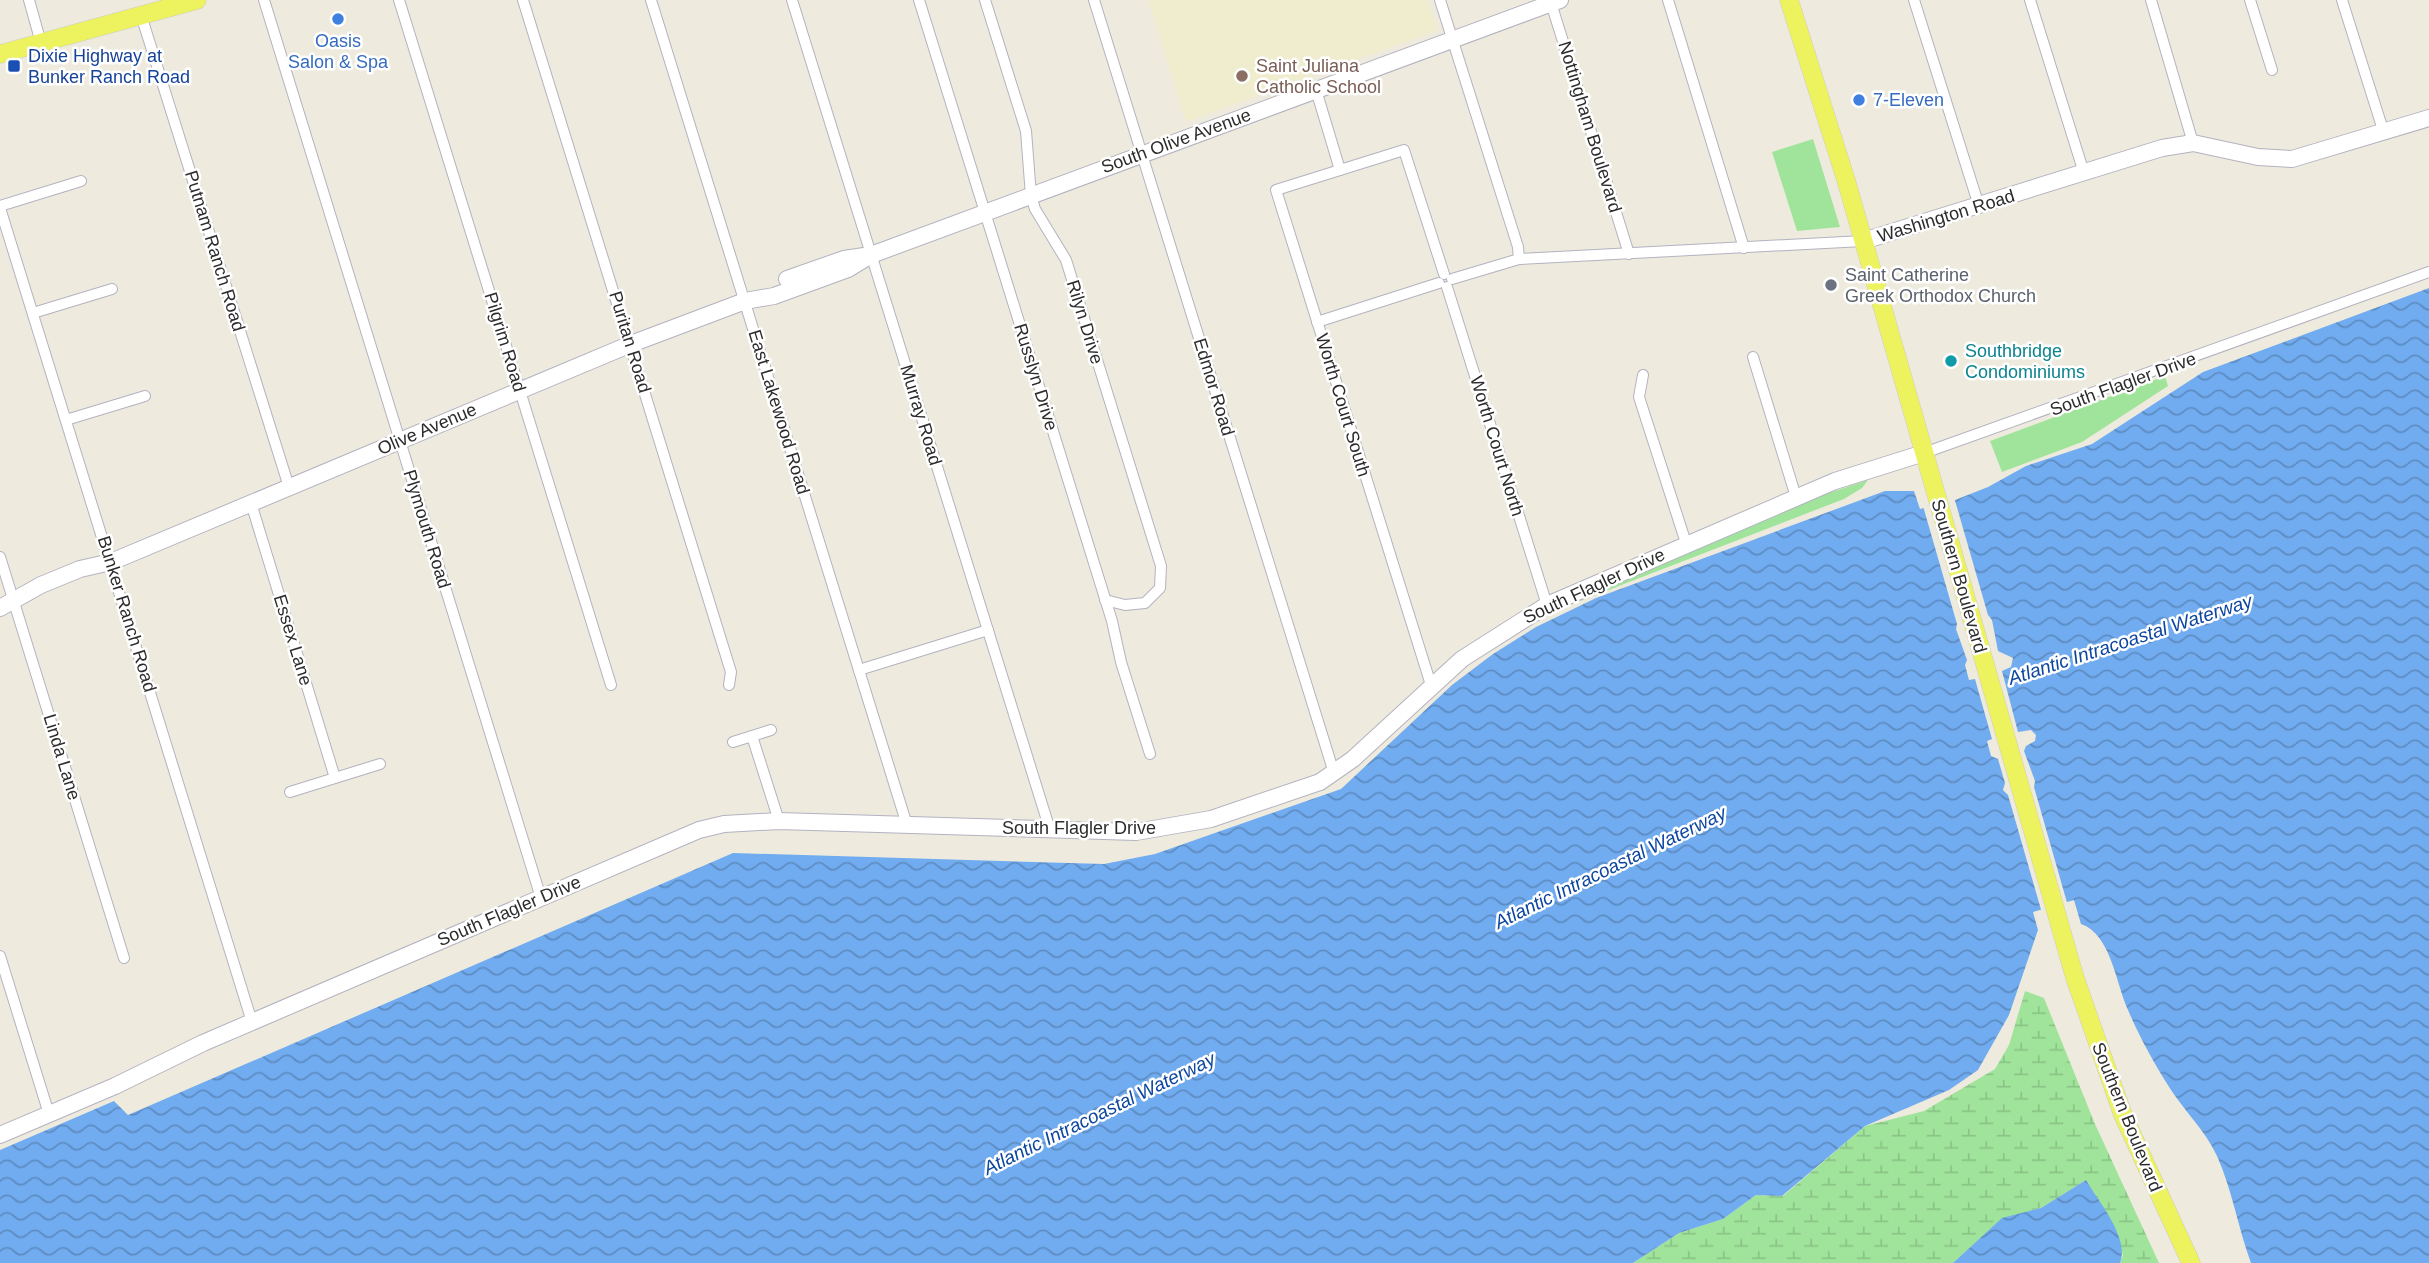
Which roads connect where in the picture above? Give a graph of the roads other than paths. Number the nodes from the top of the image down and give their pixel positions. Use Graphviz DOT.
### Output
graph roads {
  1 [pos="29,0"];
  2 [pos="197,0"];
  3 [pos="264,0"];
  4 [pos="399,0"];
  5 [pos="523,0"];
  6 [pos="650,0"];
  7 [pos="792,0"];
  8 [pos="919,0"];
  9 [pos="985,0"];
  10 [pos="1094,0"];
  11 [pos="1440,0"];
  12 [pos="1668,0"];
  13 [pos="1789,0"];
  14 [pos="1914,0"];
  15 [pos="2030,0"];
  16 [pos="2151,0"];
  17 [pos="2250,0"];
  18 [pos="2342,0"];
  19 [pos="1554,1"];
  20 [pos="148,9"];
  21 [pos="1452,40"];
  22 [pos="41,43"];
  23 [pos="0,54"];
  24 [pos="2272,70"];
  25 [pos="1316,90"];
  26 [pos="2429,118"];
  27 [pos="2383,130"];
  28 [pos="2193,143"];
  29 [pos="1142,154"];
  30 [pos="1340,170"];
  31 [pos="2084,173"];
  32 [pos="81,181"];
  33 [pos="1031,196"];
  34 [pos="1979,206"];
  35 [pos="0,207"];
  36 [pos="985,212"];
  37 [pos="1863,241"];
  38 [pos="1744,248"];
  39 [pos="871,254"];
  40 [pos="1629,254"];
  41 [pos="1519,260"];
  42 [pos="2429,272"];
  43 [pos="1445,281"];
  44 [pos="112,289"];
  45 [pos="745,301"];
  46 [pos="33,313"];
  47 [pos="1317,322"];
  48 [pos="631,344"];
  49 [pos="1752,357"];
  50 [pos="1643,375"];
  51 [pos="519,390"];
  52 [pos="145,397"];
  53 [pos="66,419"];
  54 [pos="399,440"];
  55 [pos="1924,453"];
  56 [pos="289,487"];
  57 [pos="1796,496"];
  58 [pos="251,503"];
  59 [pos="1686,543"];
  60 [pos="0,556"];
  61 [pos="111,562"];
  62 [pos="1105,600"];
  63 [pos="7,605"];
  64 [pos="1547,605"];
  65 [pos="988,630"];
  66 [pos="859,670"];
  67 [pos="611,685"];
  68 [pos="729,685"];
  69 [pos="1430,685"];
  70 [pos="771,730"];
  71 [pos="752,736"];
  72 [pos="733,742"];
  73 [pos="1150,754"];
  74 [pos="380,764"];
  75 [pos="1334,773"];
  76 [pos="335,778"];
  77 [pos="290,792"];
  78 [pos="779,821"];
  79 [pos="907,825"];
  80 [pos="1050,830"];
  81 [pos="541,898"];
  82 [pos="0,956"];
  83 [pos="124,958"];
  84 [pos="252,1022"];
  85 [pos="49,1114"];
  86 [pos="0,1135"];
  87 [pos="2192,1263"];
  1 -- 22 [label="street"];
  2 -- 20 [label="main road"];
  3 -- 54 [label="street, Plymouth Road"];
  4 -- 51 [label="street, Pilgrim Road"];
  5 -- 48 [label="street, Puritan Road"];
  6 -- 45 [label="street, East Lakewood Road"];
  7 -- 39 [label="street, Murray Road"];
  8 -- 36 [label="street, Russlyn Drive"];
  9 -- 33 [label="street, Rilyn Drive"];
  10 -- 29 [label="street, Edmor Road"];
  11 -- 21 [label="street"];
  12 -- 38 [label="street"];
  13 -- 37 [label="main road, Southern Boulevard"];
  14 -- 34 [label="street"];
  15 -- 31 [label="street"];
  16 -- 28 [label="street"];
  17 -- 24 [label="street"];
  18 -- 27 [label="street"];
  19 -- 21 [label="street, South Olive Avenue"];
  19 -- 40 [label="street, Nottingham Boulevard"];
  20 -- 22 [label="main road"];
  20 -- 56 [label="street, Putnam Ranch Road"];
  21 -- 25 [label="street, South Olive Avenue"];
  21 -- 41 [label="street"];
  22 -- 23 [label="main road"];
  25 -- 29 [label="street, South Olive Avenue"];
  25 -- 30 [label="street"];
  26 -- 27 [label="street, Washington Road"];
  27 -- 28 [label="street, Washington Road"];
  28 -- 31 [label="street, Washington Road"];
  29 -- 33 [label="street, South Olive Avenue"];
  29 -- 75 [label="street, Edmor Road"];
  30 -- 43 [label="street, Worth Court North"];
  30 -- 47 [label="street, Worth Court South"];
  31 -- 34 [label="street, Washington Road"];
  32 -- 35 [label="street"];
  33 -- 36 [label="street, South Olive Avenue"];
  33 -- 62 [label="street, Rilyn Drive"];
  34 -- 37 [label="street, Washington Road"];
  35 -- 46 [label="street, Bunker Ranch Road"];
  36 -- 39 [label="street, South Olive Avenue"];
  36 -- 62 [label="street, Russlyn Drive"];
  37 -- 38 [label="street, Washington Road"];
  37 -- 55 [label="main road, Southern Boulevard"];
  38 -- 40 [label="street, Washington Road"];
  39 -- 45 [label="street, Olive Avenue"];
  39 -- 65 [label="street, Murray Road"];
  40 -- 41 [label="street, Washington Road"];
  41 -- 43 [label="street, Washington Road"];
  42 -- 55 [label="street, South Flagler Drive"];
  43 -- 47 [label="street, Washington Road"];
  43 -- 64 [label="street, Worth Court North"];
  44 -- 46 [label="street"];
  45 -- 48 [label="street, Olive Avenue"];
  45 -- 66 [label="street, East Lakewood Road"];
  46 -- 53 [label="street, Bunker Ranch Road"];
  47 -- 69 [label="street, Worth Court South"];
  48 -- 51 [label="street, Olive Avenue"];
  48 -- 68 [label="street, Puritan Road"];
  49 -- 57 [label="street"];
  50 -- 59 [label="street"];
  51 -- 54 [label="street, Olive Avenue"];
  51 -- 67 [label="street, Pilgrim Road"];
  52 -- 53 [label="street"];
  53 -- 61 [label="street, Bunker Ranch Road"];
  54 -- 56 [label="street, Olive Avenue"];
  54 -- 81 [label="street, Plymouth Road"];
  55 -- 57 [label="street, South Flagler Drive"];
  55 -- 87 [label="main road, Southern Boulevard"];
  56 -- 58 [label="street, Olive Avenue"];
  57 -- 59 [label="street, South Flagler Drive"];
  58 -- 61 [label="street, Olive Avenue"];
  58 -- 76 [label="street, Essex Lane"];
  59 -- 64 [label="street, South Flagler Drive"];
  60 -- 63 [label="street, Linda Lane"];
  61 -- 63 [label="street, Olive Avenue"];
  61 -- 84 [label="street, Bunker Ranch Road"];
  62 -- 73 [label="street, Russlyn Drive"];
  63 -- 83 [label="street, Linda Lane"];
  64 -- 69 [label="street, South Flagler Drive"];
  65 -- 66 [label="street"];
  65 -- 80 [label="street, Murray Road"];
  66 -- 79 [label="street, East Lakewood Road"];
  69 -- 75 [label="street, South Flagler Drive"];
  70 -- 71 [label="street"];
  71 -- 72 [label="street"];
  71 -- 78 [label="street"];
  74 -- 76 [label="street"];
  75 -- 80 [label="street, South Flagler Drive"];
  76 -- 77 [label="street"];
  78 -- 79 [label="street, South Flagler Drive"];
  78 -- 81 [label="street, South Flagler Drive"];
  79 -- 80 [label="street, South Flagler Drive"];
  81 -- 84 [label="street, South Flagler Drive"];
  82 -- 85 [label="street"];
  84 -- 85 [label="street, South Flagler Drive"];
  85 -- 86 [label="street, South Flagler Drive"];
}
